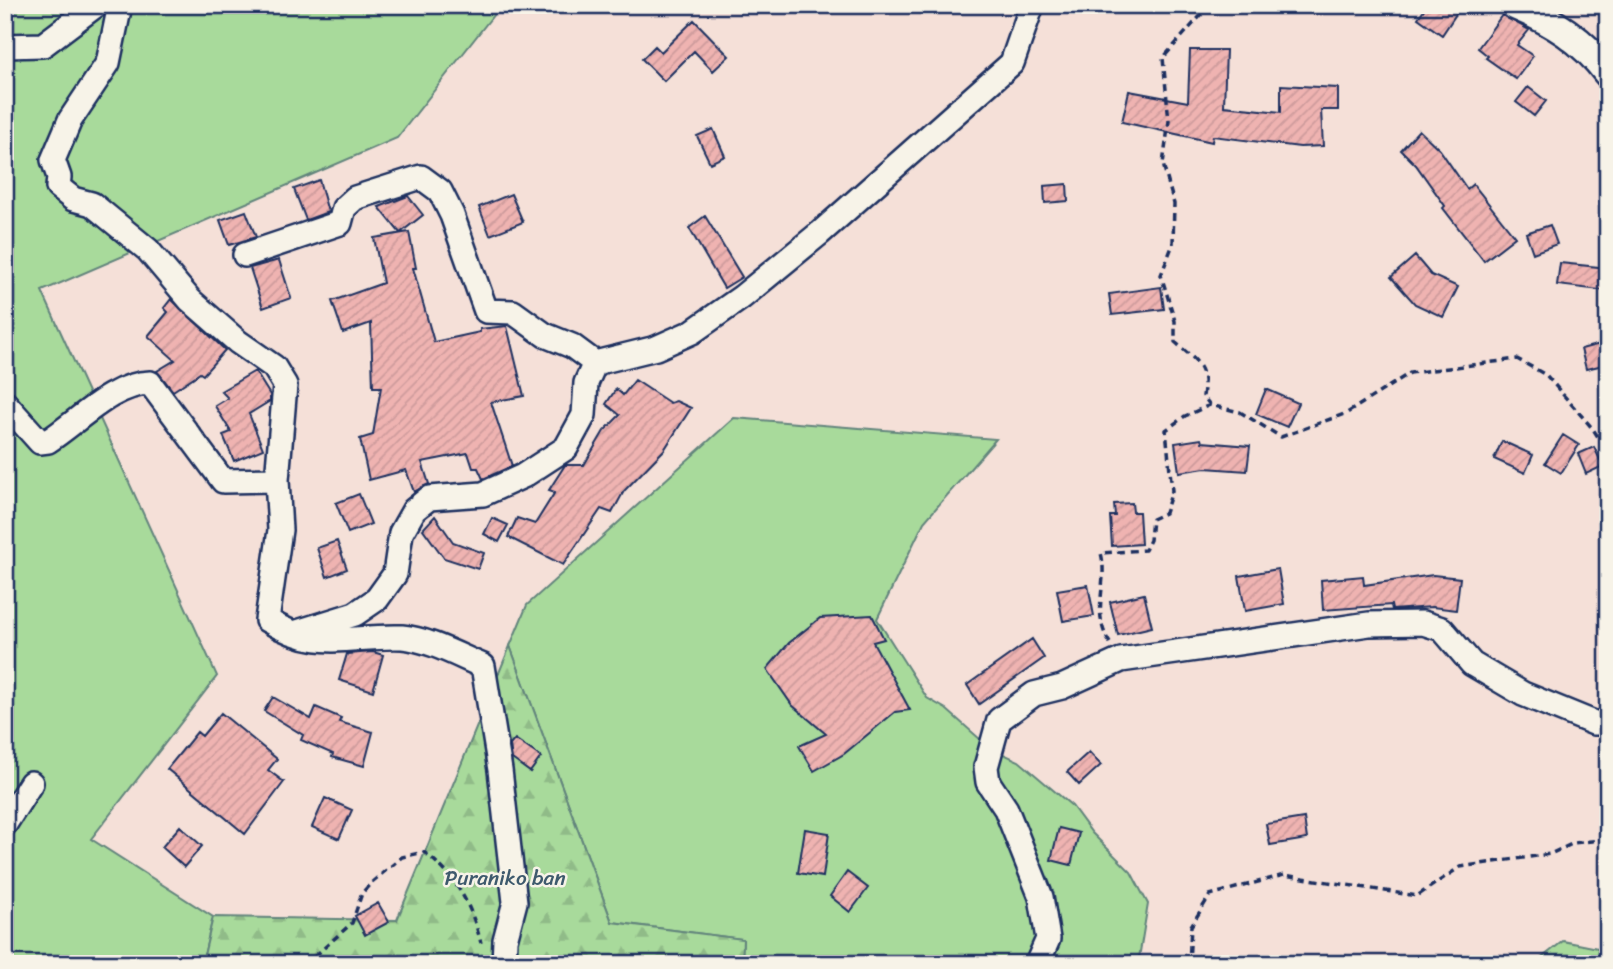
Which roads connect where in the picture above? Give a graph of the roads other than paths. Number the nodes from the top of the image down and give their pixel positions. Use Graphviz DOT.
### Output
graph roads {
  1 [pos="96,5"];
  2 [pos="120,5"];
  3 [pos="1032,5"];
  4 [pos="1515,5"];
  5 [pos="5,46"];
  6 [pos="1608,74"];
  7 [pos="245,255"];
  8 [pos="595,363"];
  9 [pos="5,403"];
  10 [pos="277,480"];
  11 [pos="291,635"];
  12 [pos="1608,723"];
  13 [pos="32,783"];
  14 [pos="5,824"];
  15 [pos="503,964"];
  16 [pos="1037,964"];
  1 -- 5 [label="street"];
  2 -- 10 [label="street"];
  3 -- 8 [label="street"];
  4 -- 6 [label="street"];
  7 -- 8 [label="street"];
  8 -- 11 [label="street"];
  9 -- 10 [label="street"];
  10 -- 11 [label="street"];
  11 -- 15 [label="street"];
  12 -- 16 [label="street"];
  13 -- 14 [label="street"];
}
